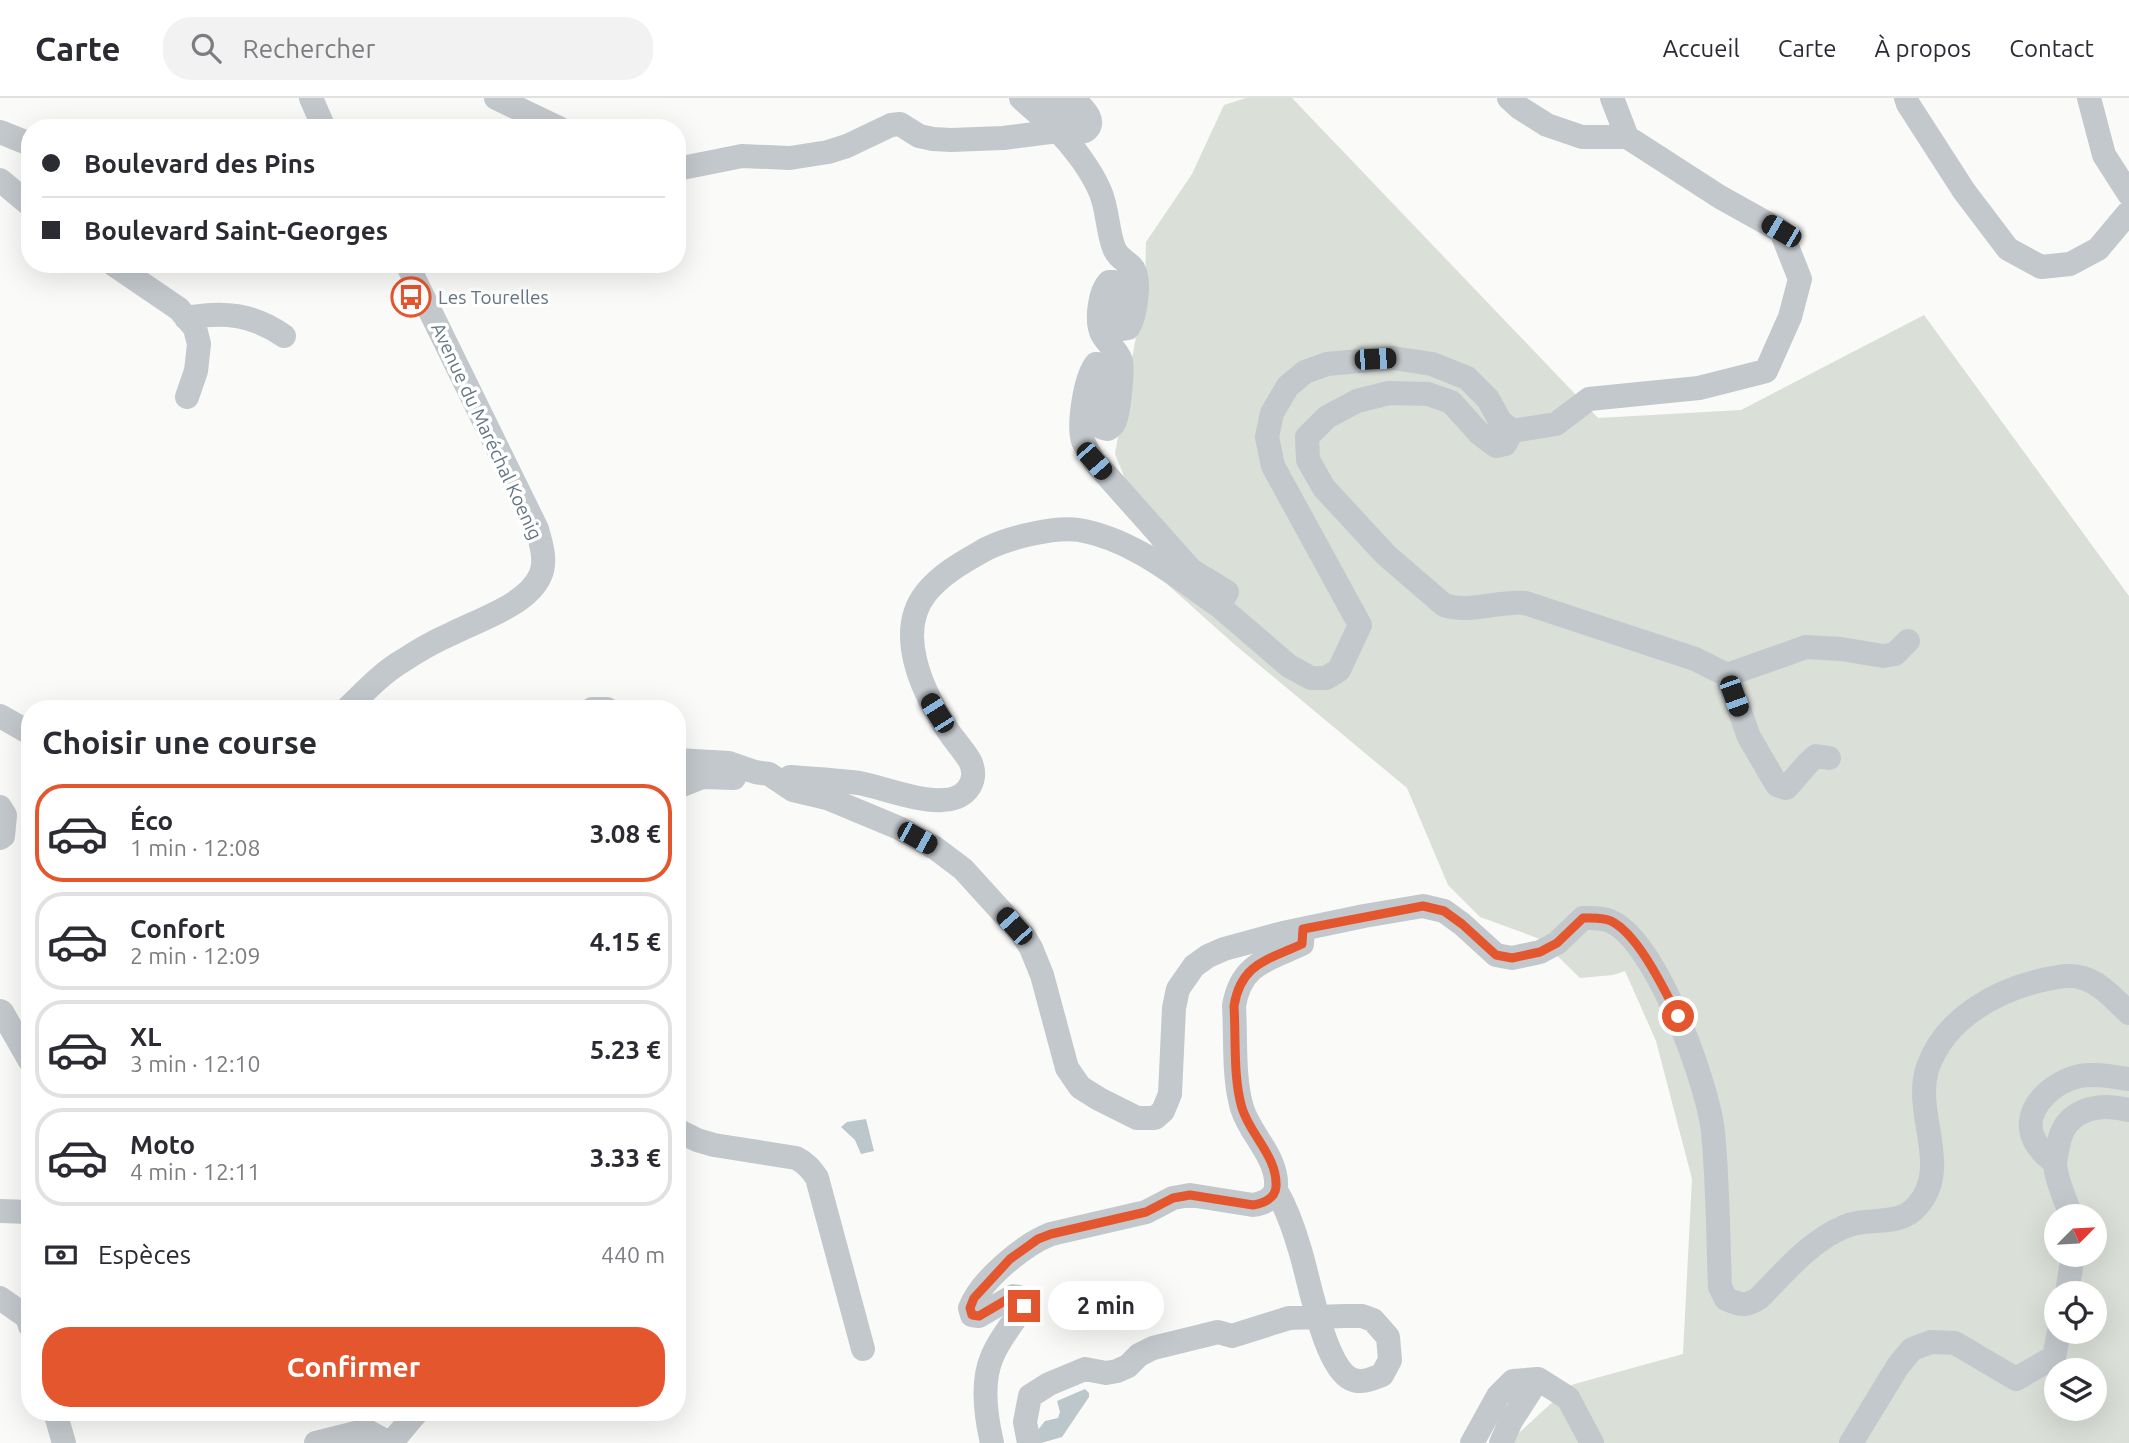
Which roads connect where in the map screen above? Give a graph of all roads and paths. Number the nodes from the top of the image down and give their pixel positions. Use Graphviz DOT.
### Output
graph roads {
  1 [pos="311,98"];
  2 [pos="496,98"];
  3 [pos="1021,98"];
  4 [pos="1049,98"];
  5 [pos="1073,98"];
  6 [pos="1509,98"];
  7 [pos="1612,98"];
  8 [pos="1906,98"];
  9 [pos="2090,98"];
  10 [pos="320,119"];
  11 [pos="540,119"];
  12 [pos="1058,131"];
  13 [pos="0,132"];
  14 [pos="1627,136"];
  15 [pos="21,140"];
  16 [pos="686,167"];
  17 [pos="0,180"];
  18 [pos="2129,194"];
  19 [pos="21,198"];
  20 [pos="2129,212"];
  21 [pos="126,273"];
  22 [pos="411,273"];
  23 [pos="186,318"];
  24 [pos="284,336"];
  25 [pos="187,397"];
  26 [pos="1512,431"];
  27 [pos="1219,606"];
  28 [pos="1908,641"];
  29 [pos="1727,675"];
  30 [pos="356,700"];
  31 [pos="0,716"];
  32 [pos="21,728"];
  33 [pos="1829,758"];
  34 [pos="686,761"];
  35 [pos="762,773"];
  36 [pos="686,784"];
  37 [pos="0,807"];
  38 [pos="0,838"];
  39 [pos="1303,929"];
  40 [pos="0,1011"];
  41 [pos="2129,1013"];
  42 [pos="21,1045"];
  43 [pos="2129,1079"];
  44 [pos="2129,1110"];
  45 [pos="686,1134"];
  46 [pos="2055,1163"];
  47 [pos="1276,1190"];
  48 [pos="2067,1204"];
  49 [pos="0,1212"];
  50 [pos="21,1212"];
  51 [pos="0,1298"];
  52 [pos="21,1313"];
  53 [pos="2057,1344"];
  54 [pos="863,1349"];
  55 [pos="1538,1379"];
  56 [pos="58,1421"];
  57 [pos="409,1421"];
  58 [pos="64,1443"];
  59 [pos="316,1443"];
  60 [pos="390,1443"];
  61 [pos="992,1443"];
  62 [pos="1029,1443"];
  63 [pos="1472,1443"];
  64 [pos="1501,1443"];
  65 [pos="1592,1443"];
  66 [pos="1851,1443"];
  1 -- 10 [label="street"];
  2 -- 11 [label="street"];
  3 -- 12 [label="street"];
  4 -- 5 [label="street"];
  6 -- 14 [label="street"];
  7 -- 14 [label="street"];
  8 -- 20 [label="street"];
  9 -- 18 [label="street"];
  12 -- 16 [label="street"];
  12 -- 27 [label="street"];
  13 -- 15 [label="street"];
  14 -- 26 [label="street"];
  17 -- 19 [label="street"];
  21 -- 23 [label="street"];
  22 -- 30 [label="street, Avenue du Maréchal Koenig"];
  23 -- 24 [label="street"];
  23 -- 25 [label="street"];
  26 -- 27 [label="street"];
  26 -- 29 [label="street"];
  27 -- 35 [label="street"];
  28 -- 29 [label="street"];
  29 -- 33 [label="street"];
  31 -- 32 [label="street"];
  34 -- 35 [label="street"];
  35 -- 36 [label="street"];
  35 -- 39 [label="street"];
  37 -- 38 [label="street"];
  39 -- 41 [label="street"];
  39 -- 47 [label="street"];
  40 -- 42 [label="street"];
  43 -- 46 [label="street"];
  44 -- 46 [label="street"];
  45 -- 54 [label="street"];
  46 -- 48 [label="street"];
  47 -- 61 [label="street"];
  47 -- 62 [label="street"];
  49 -- 50 [label="street"];
  51 -- 52 [label="street"];
  53 -- 66 [label="street"];
  55 -- 63 [label="street"];
  55 -- 64 [label="street"];
  55 -- 65 [label="street"];
  56 -- 58 [label="street"];
  57 -- 60 [label="street"];
  59 -- 60 [label="street"];
}
